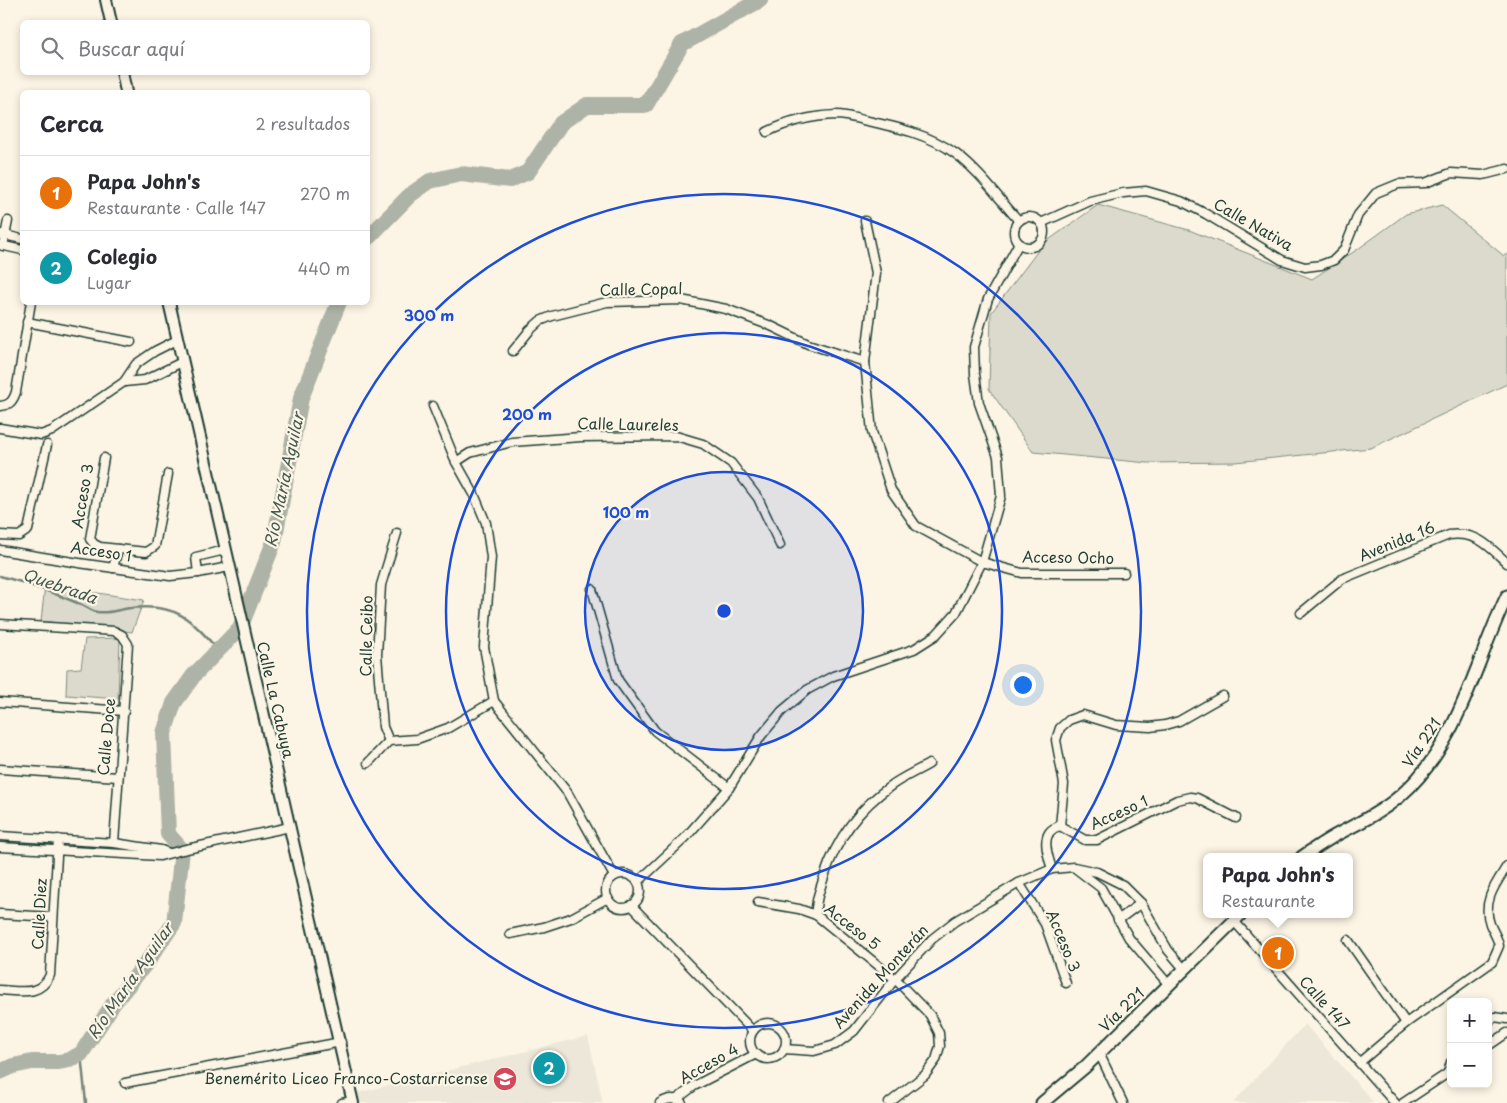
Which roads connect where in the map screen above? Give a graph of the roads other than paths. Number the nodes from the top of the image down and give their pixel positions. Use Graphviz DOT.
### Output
graph roads {
  1 [pos="106,0"];
  2 [pos="111,20"];
  3 [pos="123,75"];
  4 [pos="126,90"];
  5 [pos="767,132"];
  6 [pos="1507,169"];
  7 [pos="8,220"];
  8 [pos="1019,221"];
  9 [pos="865,222"];
  10 [pos="1041,223"];
  11 [pos="2,235"];
  12 [pos="20,239"];
  13 [pos="1018,243"];
  14 [pos="2,245"];
  15 [pos="20,250"];
  16 [pos="30,305"];
  17 [pos="170,305"];
  18 [pos="27,322"];
  19 [pos="177,340"];
  20 [pos="131,342"];
  21 [pos="513,351"];
  22 [pos="182,362"];
  23 [pos="865,362"];
  24 [pos="124,382"];
  25 [pos="0,406"];
  26 [pos="434,406"];
  27 [pos="0,428"];
  28 [pos="47,445"];
  29 [pos="104,458"];
  30 [pos="456,462"];
  31 [pos="168,474"];
  32 [pos="397,533"];
  33 [pos="0,535"];
  34 [pos="780,545"];
  35 [pos="118,549"];
  36 [pos="0,550"];
  37 [pos="225,550"];
  38 [pos="982,562"];
  39 [pos="1507,563"];
  40 [pos="229,567"];
  41 [pos="113,568"];
  42 [pos="198,573"];
  43 [pos="1124,573"];
  44 [pos="592,589"];
  45 [pos="1507,596"];
  46 [pos="1301,613"];
  47 [pos="0,624"];
  48 [pos="1223,696"];
  49 [pos="494,701"];
  50 [pos="0,702"];
  51 [pos="124,711"];
  52 [pos="389,741"];
  53 [pos="368,763"];
  54 [pos="929,764"];
  55 [pos="0,769"];
  56 [pos="118,777"];
  57 [pos="729,788"];
  58 [pos="1236,818"];
  59 [pos="1060,826"];
  60 [pos="290,828"];
  61 [pos="0,836"];
  62 [pos="58,839"];
  63 [pos="114,843"];
  64 [pos="0,847"];
  65 [pos="58,850"];
  66 [pos="169,853"];
  67 [pos="1308,853"];
  68 [pos="1507,866"];
  69 [pos="1074,867"];
  70 [pos="1052,869"];
  71 [pos="614,876"];
  72 [pos="638,882"];
  73 [pos="1019,883"];
  74 [pos="608,898"];
  75 [pos="758,902"];
  76 [pos="1140,903"];
  77 [pos="631,906"];
  78 [pos="0,914"];
  79 [pos="816,914"];
  80 [pos="53,918"];
  81 [pos="1237,918"];
  82 [pos="1118,920"];
  83 [pos="510,934"];
  84 [pos="1348,940"];
  85 [pos="1185,970"];
  86 [pos="895,979"];
  87 [pos="1066,983"];
  88 [pos="1169,985"];
  89 [pos="0,990"];
  90 [pos="1492,1019"];
  91 [pos="1507,1020"];
  92 [pos="1406,1023"];
  93 [pos="752,1031"];
  94 [pos="1507,1033"];
  95 [pos="341,1042"];
  96 [pos="1492,1043"];
  97 [pos="784,1049"];
  98 [pos="756,1054"];
  99 [pos="1099,1054"];
  100 [pos="1360,1062"];
  101 [pos="1447,1073"];
  102 [pos="125,1083"];
  103 [pos="679,1101"];
  104 [pos="350,1102"];
  105 [pos="660,1103"];
  106 [pos="889,1103"];
  107 [pos="1042,1103"];
  108 [pos="1122,1103"];
  109 [pos="1394,1103"];
  110 [pos="1403,1103"];
  1 -- 2 [label="street"];
  3 -- 4 [label="street"];
  5 -- 8 [label="street"];
  6 -- 10 [label="street, Calle Nativa"];
  7 -- 11 [label="street"];
  8 -- 10 [label="street"];
  8 -- 13 [label="street"];
  9 -- 23 [label="street, Acceso Ocho"];
  10 -- 13 [label="street"];
  11 -- 12 [label="street"];
  11 -- 14 [label="street"];
  13 -- 38 [label="street"];
  14 -- 15 [label="street"];
  16 -- 18 [label="street"];
  17 -- 19 [label="street, Calle La Cabuya"];
  18 -- 20 [label="street"];
  18 -- 25 [label="street"];
  19 -- 22 [label="street, Calle La Cabuya"];
  19 -- 24 [label="street"];
  21 -- 23 [label="street, Calle Copal"];
  22 -- 24 [label="street"];
  22 -- 37 [label="street, Calle La Cabuya"];
  23 -- 38 [label="street, Acceso Ocho"];
  24 -- 27 [label="street"];
  26 -- 30 [label="street"];
  28 -- 33 [label="street"];
  29 -- 35 [label="street, Acceso 3"];
  30 -- 34 [label="street, Calle Laureles"];
  30 -- 49 [label="street"];
  31 -- 35 [label="street"];
  32 -- 52 [label="street, Calle Ceibo"];
  35 -- 41 [label="street"];
  36 -- 41 [label="street, Acceso 1"];
  37 -- 40 [label="street, Calle La Cabuya"];
  37 -- 42 [label="street"];
  38 -- 43 [label="street, Acceso Ocho"];
  38 -- 57 [label="street"];
  39 -- 46 [label="street, Avenida 16"];
  40 -- 42 [label="street, Acceso 1"];
  40 -- 60 [label="street, Calle La Cabuya"];
  41 -- 42 [label="street, Acceso 1"];
  44 -- 57 [label="street"];
  45 -- 67 [label="main road, Vía 221"];
  47 -- 51 [label="street, Calle Doce"];
  48 -- 59 [label="street"];
  49 -- 52 [label="street"];
  49 -- 71 [label="street"];
  50 -- 51 [label="street"];
  51 -- 56 [label="street, Calle Doce"];
  52 -- 53 [label="street"];
  54 -- 79 [label="street"];
  55 -- 56 [label="street"];
  56 -- 63 [label="street, Calle Doce"];
  57 -- 72 [label="street"];
  58 -- 59 [label="street, Acceso 1"];
  59 -- 70 [label="street"];
  60 -- 66 [label="street"];
  60 -- 95 [label="street, Calle La Cabuya"];
  61 -- 62 [label="street"];
  62 -- 63 [label="street"];
  62 -- 65 [label="street, Calle Diez"];
  63 -- 66 [label="street"];
  64 -- 65 [label="street"];
  65 -- 66 [label="street"];
  65 -- 80 [label="street, Calle Diez"];
  68 -- 92 [label="street"];
  69 -- 70 [label="street, Avenida Monterán"];
  69 -- 76 [label="street, Avenida Monterán"];
  69 -- 82 [label="street"];
  70 -- 73 [label="street, Avenida Monterán"];
  71 -- 72 [label="street"];
  71 -- 74 [label="street"];
  72 -- 77 [label="street"];
  73 -- 86 [label="street, Avenida Monterán"];
  73 -- 87 [label="street, Acceso 3"];
  74 -- 77 [label="street"];
  74 -- 83 [label="street"];
  75 -- 79 [label="street, Acceso 5"];
  76 -- 82 [label="street"];
  76 -- 85 [label="street, Avenida Monterán"];
  77 -- 93 [label="street"];
  78 -- 80 [label="street"];
  79 -- 86 [label="street, Acceso 5"];
  80 -- 89 [label="street, Calle Diez"];
  81 -- 85 [label="main road, Vía 221"];
  81 -- 100 [label="street, Calle 147"];
  82 -- 88 [label="street"];
  84 -- 92 [label="street"];
  85 -- 88 [label="main road, Vía 221"];
  86 -- 97 [label="street, Avenida Monterán"];
  86 -- 106 [label="street, Acceso 5"];
  88 -- 99 [label="main road, Vía 221"];
  90 -- 91 [label="street"];
  92 -- 100 [label="street"];
  93 -- 97 [label="street"];
  93 -- 98 [label="street"];
  94 -- 96 [label="street"];
  95 -- 102 [label="street"];
  95 -- 104 [label="street, Calle La Cabuya"];
  97 -- 98 [label="street"];
  98 -- 103 [label="street, Acceso 4"];
  99 -- 107 [label="main road, Vía 221"];
  99 -- 108 [label="street"];
  100 -- 109 [label="street, Calle 147"];
  101 -- 110 [label="street"];
  103 -- 105 [label="street"];
}
